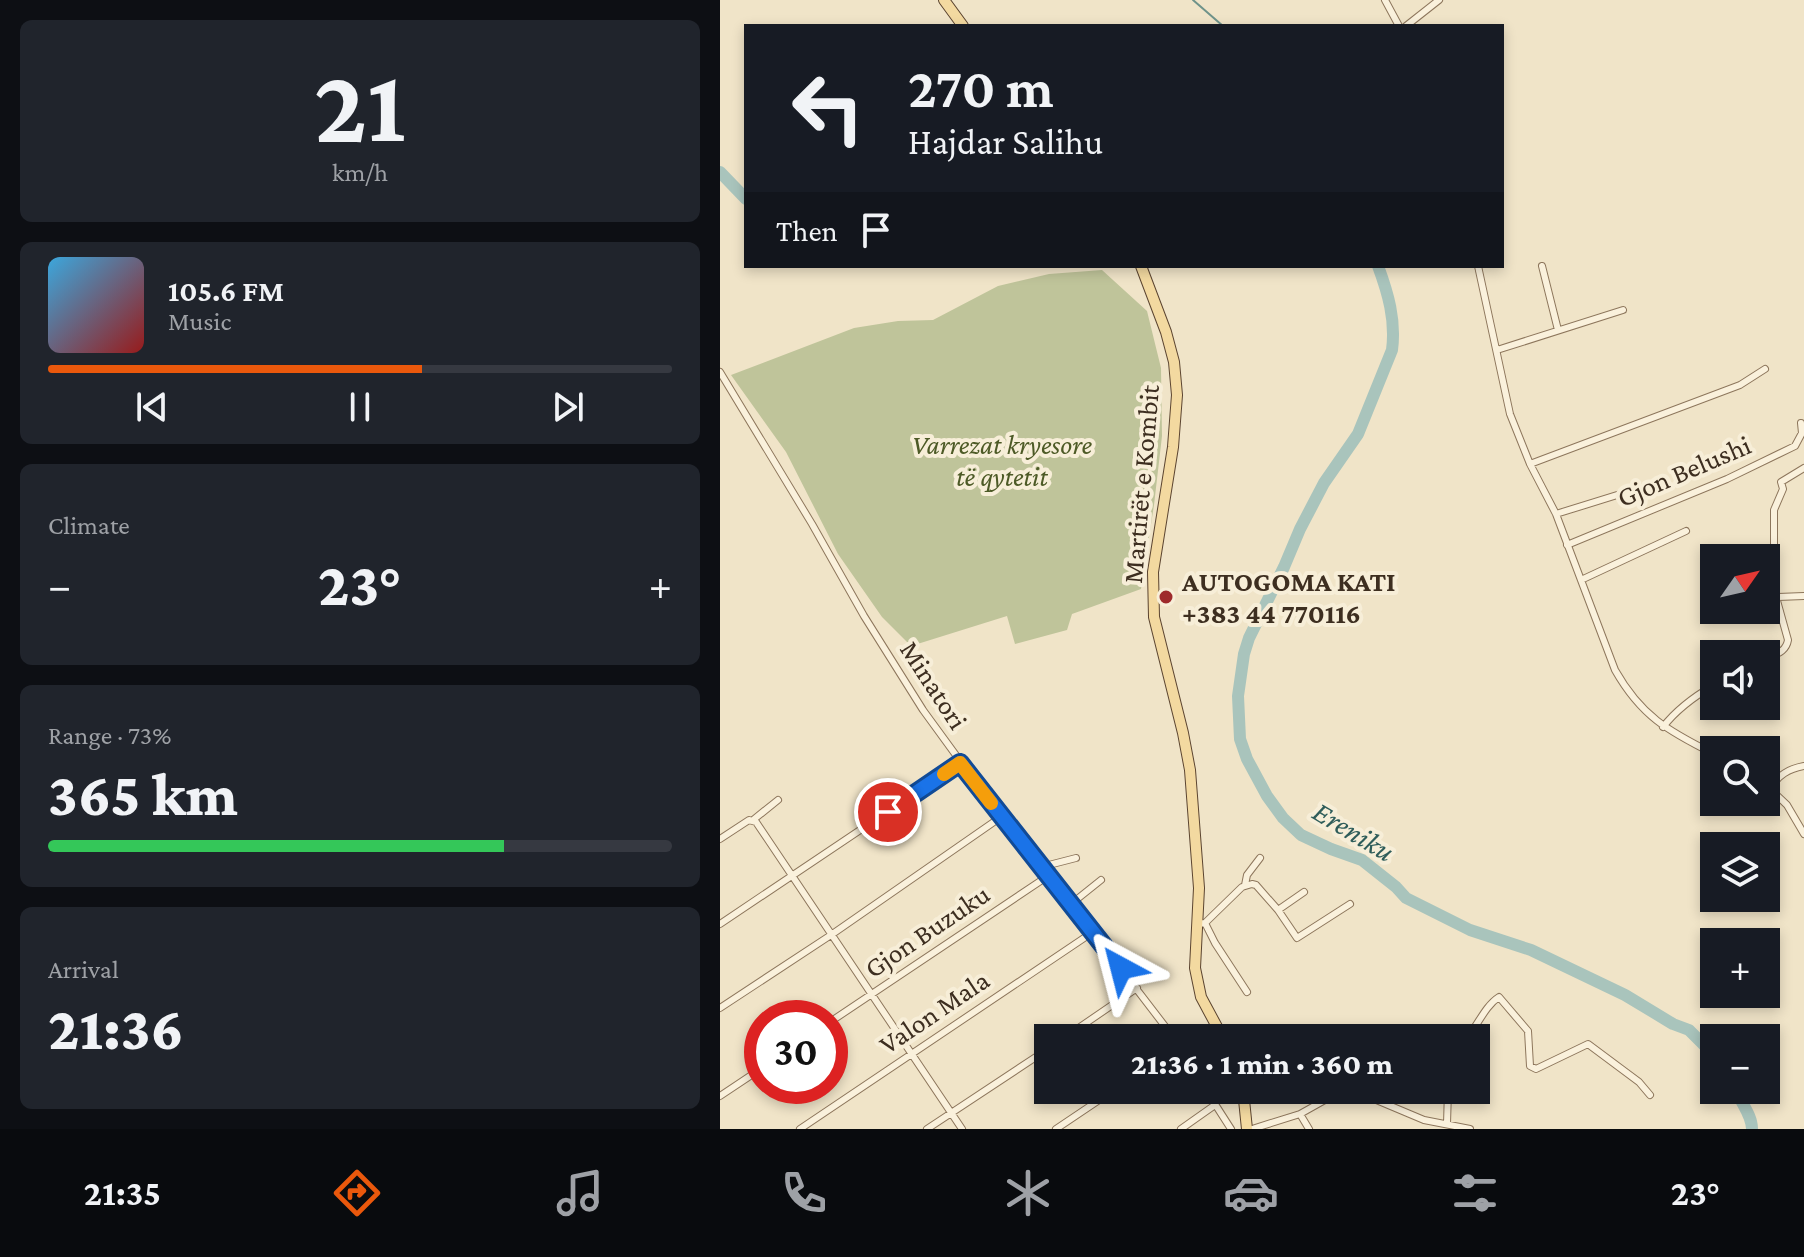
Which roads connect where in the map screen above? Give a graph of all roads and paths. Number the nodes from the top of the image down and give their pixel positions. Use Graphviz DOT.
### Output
graph roads {
  1 [pos="944,0"];
  2 [pos="1385,0"];
  3 [pos="1439,0"];
  4 [pos="962,24"];
  5 [pos="1398,24"];
  6 [pos="1409,24"];
  7 [pos="1542,266"];
  8 [pos="1142,268"];
  9 [pos="1478,268"];
  10 [pos="1623,310"];
  11 [pos="1558,330"];
  12 [pos="1497,350"];
  13 [pos="1765,369"];
  14 [pos="720,372"];
  15 [pos="1801,423"];
  16 [pos="1530,464"];
  17 [pos="1804,468"];
  18 [pos="1659,482"];
  19 [pos="1556,514"];
  20 [pos="1686,531"];
  21 [pos="1774,544"];
  22 [pos="1567,545"];
  23 [pos="1581,580"];
  24 [pos="1804,596"];
  25 [pos="1780,597"];
  26 [pos="1780,611"];
  27 [pos="1780,653"];
  28 [pos="1700,695"];
  29 [pos="1663,727"];
  30 [pos="1700,747"];
  31 [pos="960,763"];
  32 [pos="1804,766"];
  33 [pos="1780,776"];
  34 [pos="1780,798"];
  35 [pos="778,800"];
  36 [pos="1001,817"];
  37 [pos="753,820"];
  38 [pos="1804,834"];
  39 [pos="720,839"];
  40 [pos="1076,858"];
  41 [pos="1260,858"];
  42 [pos="1041,867"];
  43 [pos="1048,876"];
  44 [pos="792,877"];
  45 [pos="1101,880"];
  46 [pos="1245,885"];
  47 [pos="1304,892"];
  48 [pos="1071,904"];
  49 [pos="1350,904"];
  50 [pos="1278,910"];
  51 [pos="1201,923"];
  52 [pos="720,924"];
  53 [pos="1093,932"];
  54 [pos="831,935"];
  55 [pos="1137,988"];
  56 [pos="1247,992"];
  57 [pos="871,995"];
  58 [pos="720,1008"];
  59 [pos="848,1010"];
  60 [pos="1084,1024"];
  61 [pos="1164,1024"];
  62 [pos="1215,1024"];
  63 [pos="1478,1024"];
  64 [pos="911,1054"];
  65 [pos="1034,1058"];
  66 [pos="744,1080"];
  67 [pos="1650,1095"];
  68 [pos="720,1096"];
  69 [pos="1093,1104"];
  70 [pos="1246,1104"];
  71 [pos="1448,1104"];
  72 [pos="1215,1105"];
  73 [pos="951,1113"];
  74 [pos="1300,1114"];
  75 [pos="1447,1124"];
  76 [pos="800,1129"];
  77 [pos="927,1129"];
  78 [pos="962,1129"];
  79 [pos="1056,1129"];
  80 [pos="1181,1129"];
  81 [pos="1231,1129"];
  82 [pos="1250,1129"];
  83 [pos="1309,1129"];
  84 [pos="1470,1129"];
  1 -- 4 [label="main road"];
  2 -- 5 [label="street"];
  3 -- 6 [label="street"];
  7 -- 11 [label="street"];
  8 -- 51 [label="main road, Martirët e Kombit"];
  9 -- 12 [label="street"];
  10 -- 11 [label="street"];
  11 -- 12 [label="street"];
  12 -- 16 [label="street"];
  13 -- 16 [label="street, Gjon Belushi"];
  14 -- 31 [label="street, Minatori"];
  15 -- 22 [label="street, Gjon Belushi"];
  16 -- 19 [label="street"];
  17 -- 21 [label="street"];
  18 -- 19 [label="street"];
  19 -- 22 [label="street"];
  20 -- 23 [label="street"];
  22 -- 23 [label="street"];
  23 -- 29 [label="street"];
  24 -- 25 [label="street"];
  26 -- 27 [label="street"];
  28 -- 29 [label="street"];
  29 -- 30 [label="street"];
  31 -- 36 [label="street, Minatori"];
  31 -- 44 [label="street"];
  32 -- 33 [label="street"];
  34 -- 38 [label="street"];
  35 -- 37 [label="street"];
  36 -- 42 [label="street, Minatori"];
  36 -- 54 [label="street"];
  37 -- 39 [label="street"];
  37 -- 44 [label="street"];
  40 -- 42 [label="street"];
  41 -- 46 [label="street"];
  42 -- 43 [label="street, Minatori"];
  43 -- 48 [label="street, Minatori"];
  43 -- 57 [label="street, Gjon Buzuku"];
  44 -- 52 [label="street"];
  44 -- 54 [label="street"];
  45 -- 48 [label="street"];
  46 -- 50 [label="street"];
  46 -- 51 [label="street"];
  47 -- 50 [label="street"];
  48 -- 53 [label="street, Minatori"];
  49 -- 50 [label="street"];
  51 -- 56 [label="street"];
  51 -- 62 [label="main road, Martirët e Kombit"];
  53 -- 55 [label="street, Minatori"];
  53 -- 64 [label="street, Valon Mala"];
  54 -- 57 [label="street"];
  54 -- 58 [label="street"];
  55 -- 60 [label="street"];
  55 -- 61 [label="street, Minatori"];
  57 -- 59 [label="street, Gjon Buzuku"];
  57 -- 64 [label="street"];
  63 -- 67 [label="street"];
  64 -- 73 [label="street"];
  64 -- 76 [label="street, Valon Mala"];
  65 -- 73 [label="street"];
  66 -- 68 [label="street"];
  69 -- 79 [label="street"];
  70 -- 82 [label="main road"];
  71 -- 75 [label="street"];
  72 -- 80 [label="street"];
  72 -- 81 [label="street"];
  73 -- 77 [label="street"];
  73 -- 78 [label="street"];
  74 -- 75 [label="street"];
  74 -- 82 [label="street"];
  74 -- 83 [label="street"];
  75 -- 84 [label="street"];
}
